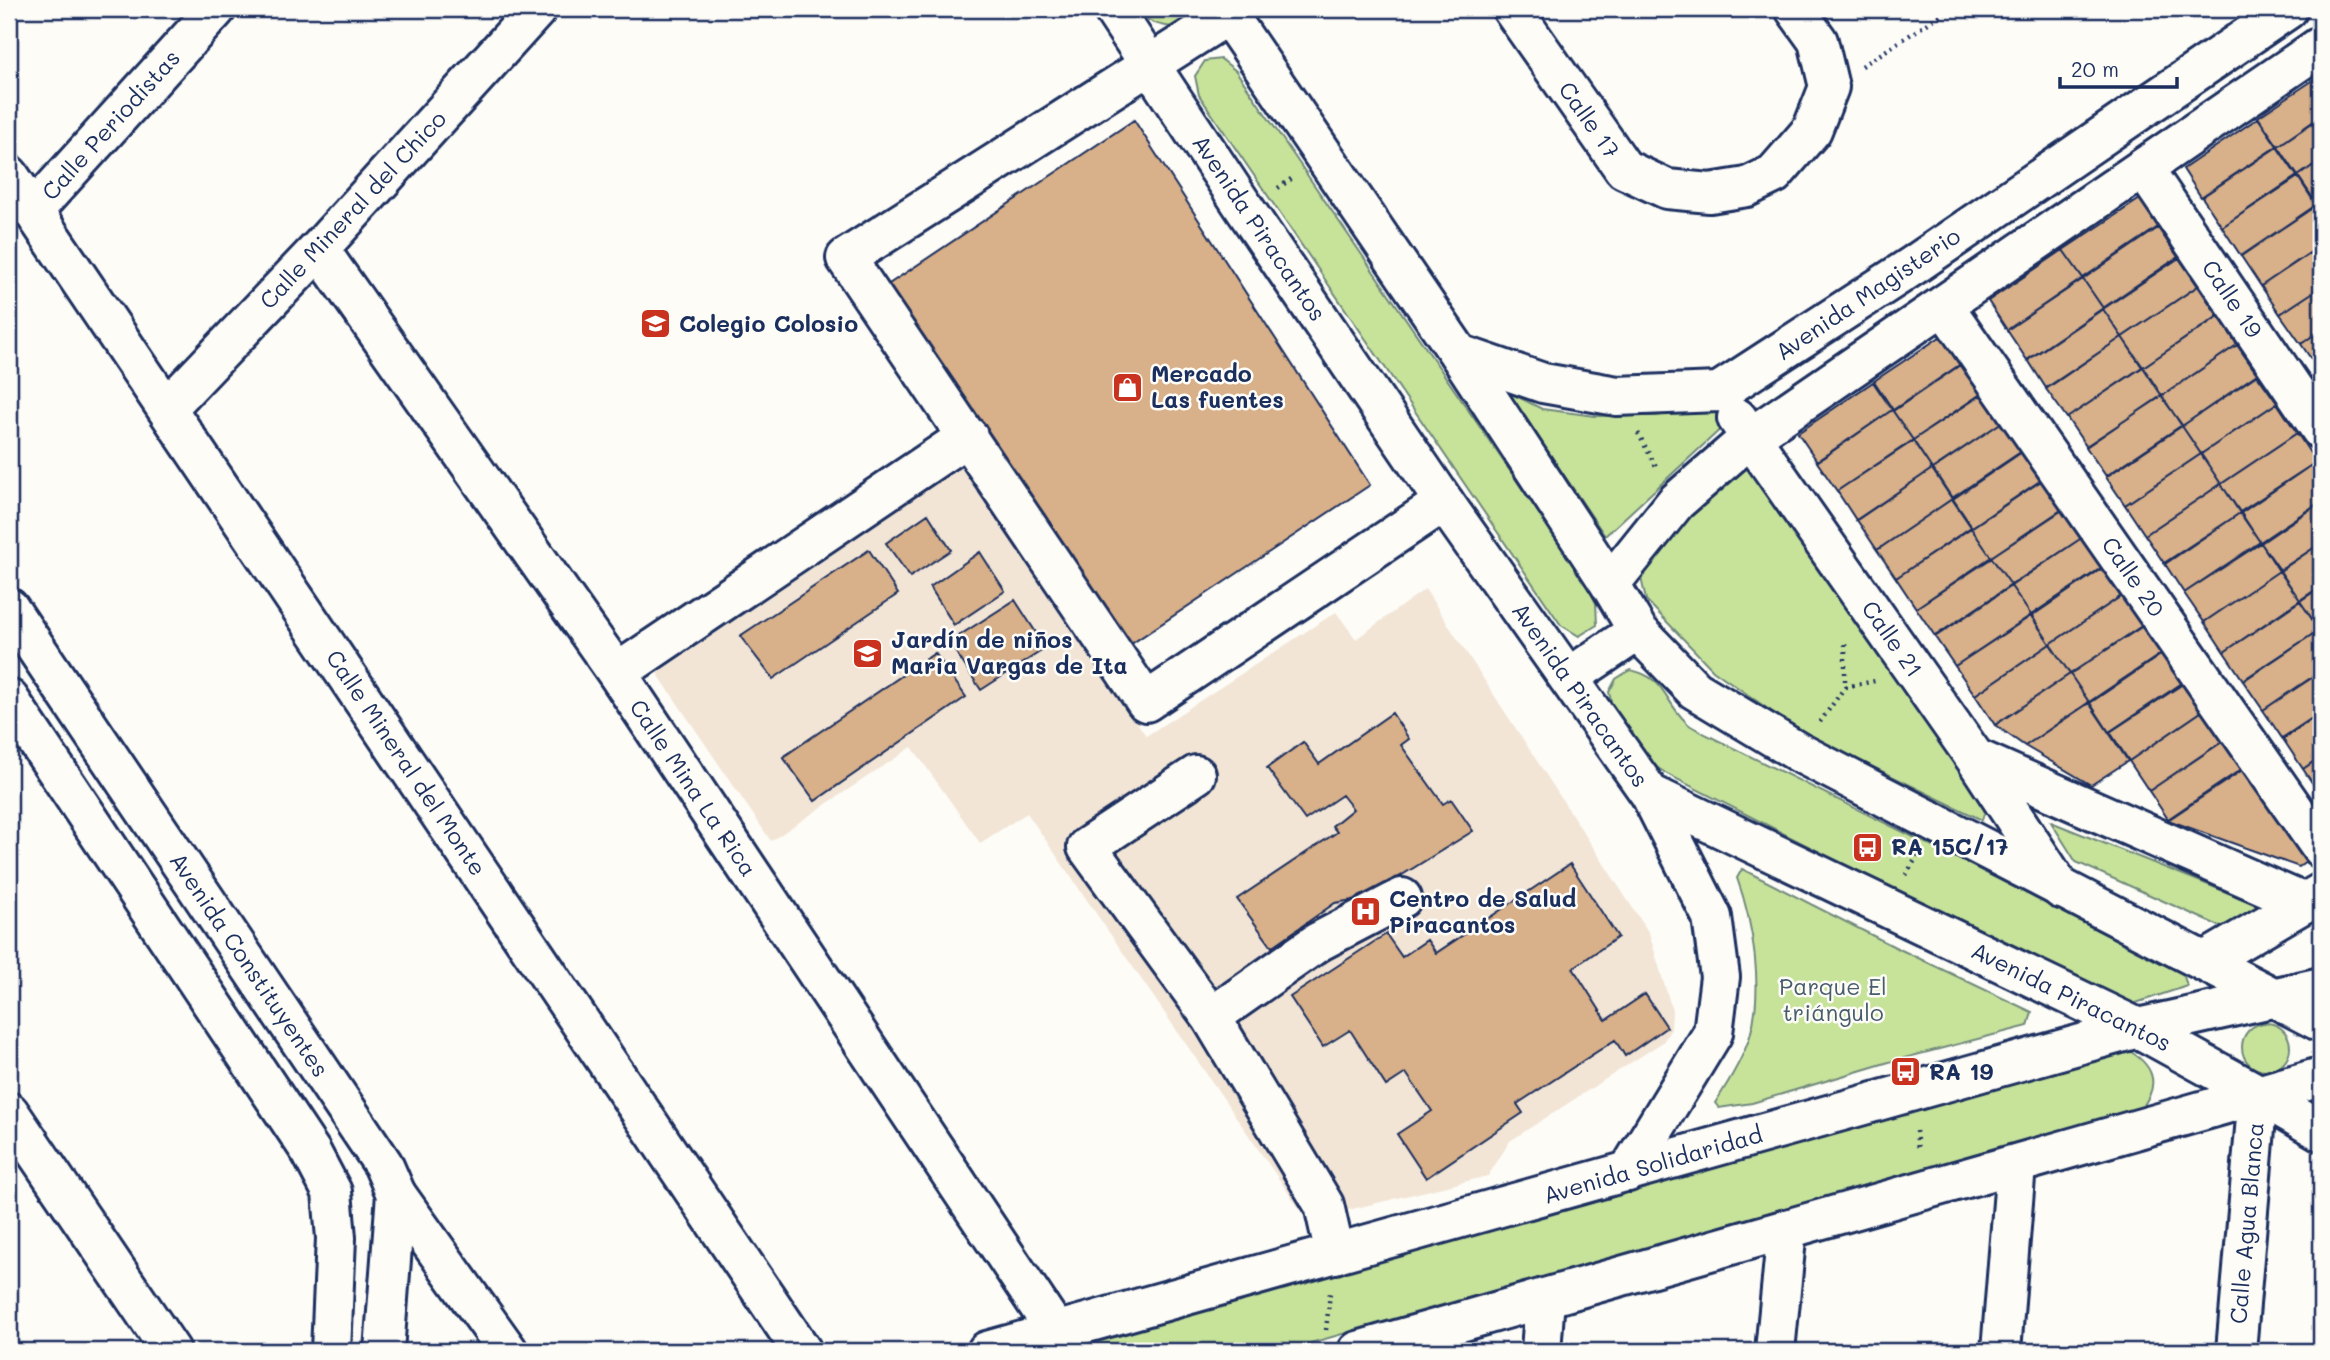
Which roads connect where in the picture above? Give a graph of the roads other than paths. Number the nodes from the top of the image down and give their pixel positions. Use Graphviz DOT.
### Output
graph roads {
  1 [pos="216,9"];
  2 [pos="537,9"];
  3 [pos="1113,9"];
  4 [pos="1512,9"];
  5 [pos="1795,9"];
  6 [pos="2288,9"];
  7 [pos="1226,12"];
  8 [pos="2236,44"];
  9 [pos="2321,46"];
  10 [pos="1149,64"];
  11 [pos="2265,85"];
  12 [pos="2144,169"];
  13 [pos="9,175"];
  14 [pos="34,210"];
  15 [pos="319,249"];
  16 [pos="1944,306"];
  17 [pos="1458,354"];
  18 [pos="1719,392"];
  19 [pos="167,408"];
  20 [pos="2321,430"];
  21 [pos="968,436"];
  22 [pos="1751,437"];
  23 [pos="1444,502"];
  24 [pos="1610,584"];
  25 [pos="9,608"];
  26 [pos="1639,631"];
  27 [pos="617,673"];
  28 [pos="1568,678"];
  29 [pos="9,699"];
  30 [pos="86,722"];
  31 [pos="43,750"];
  32 [pos="1975,758"];
  33 [pos="1196,775"];
  34 [pos="1650,794"];
  35 [pos="2321,848"];
  36 [pos="2061,889"];
  37 [pos="1402,898"];
  38 [pos="2313,898"];
  39 [pos="2205,961"];
  40 [pos="2321,988"];
  41 [pos="2274,998"];
  42 [pos="1211,1017"];
  43 [pos="2321,1022"];
  44 [pos="2138,1028"];
  45 [pos="2321,1077"];
  46 [pos="2258,1094"];
  47 [pos="9,1112"];
  48 [pos="2321,1131"];
  49 [pos="2016,1165"];
  50 [pos="1628,1172"];
  51 [pos="397,1194"];
  52 [pos="1787,1228"];
  53 [pos="1335,1254"];
  54 [pos="1545,1298"];
  55 [pos="1057,1333"];
  56 [pos="1341,1344"];
  57 [pos="171,1351"];
  58 [pos="331,1351"];
  59 [pos="384,1351"];
  60 [pos="508,1351"];
  61 [pos="802,1351"];
  62 [pos="986,1351"];
  63 [pos="1541,1351"];
  64 [pos="1775,1351"];
  65 [pos="2001,1351"];
  66 [pos="2236,1351"];
  1 -- 14 [label="street, Calle Periodistas"];
  2 -- 15 [label="street, Calle Mineral del Chico"];
  3 -- 10 [label="street, Avenida Piracantos"];
  4 -- 5 [label="street, Calle 17"];
  6 -- 8 [label="street, Avenida Magisterio"];
  7 -- 10 [label="street"];
  7 -- 17 [label="street"];
  8 -- 11 [label="street"];
  8 -- 18 [label="street, Avenida Magisterio"];
  9 -- 11 [label="street"];
  10 -- 21 [label="street"];
  10 -- 23 [label="street, Avenida Piracantos"];
  11 -- 12 [label="street"];
  12 -- 16 [label="street"];
  12 -- 20 [label="street, Calle 19"];
  13 -- 14 [label="street, Calle Mineral del Monte"];
  14 -- 19 [label="street, Calle Mineral del Monte"];
  15 -- 19 [label="street, Calle Mineral del Chico"];
  15 -- 27 [label="street, Calle Mina La Rica"];
  16 -- 22 [label="street"];
  16 -- 35 [label="street, Calle 20"];
  17 -- 18 [label="street"];
  17 -- 24 [label="street"];
  18 -- 22 [label="street, Calle 21"];
  19 -- 61 [label="street, Calle Mineral del Monte"];
  21 -- 23 [label="street"];
  21 -- 27 [label="street"];
  22 -- 24 [label="street"];
  22 -- 32 [label="street, Calle 21"];
  23 -- 28 [label="street, Avenida Piracantos"];
  24 -- 26 [label="street"];
  25 -- 30 [label="street, Avenida Constituyentes"];
  26 -- 28 [label="street"];
  26 -- 36 [label="street"];
  27 -- 55 [label="street, Calle Mina La Rica"];
  28 -- 34 [label="street, Avenida Piracantos"];
  29 -- 31 [label="street"];
  30 -- 31 [label="street"];
  30 -- 51 [label="street, Avenida Constituyentes"];
  31 -- 58 [label="street"];
  32 -- 36 [label="street, Calle 21"];
  32 -- 38 [label="street"];
  33 -- 42 [label="street"];
  34 -- 44 [label="street, Avenida Piracantos"];
  34 -- 50 [label="street"];
  36 -- 39 [label="street"];
  37 -- 42 [label="street"];
  38 -- 39 [label="street"];
  39 -- 41 [label="street"];
  40 -- 41 [label="street, Avenida Solidaridad"];
  41 -- 43 [label="street"];
  41 -- 44 [label="street, Avenida Solidaridad"];
  42 -- 53 [label="street"];
  44 -- 46 [label="street, Avenida Piracantos"];
  44 -- 50 [label="street, Avenida Solidaridad"];
  45 -- 46 [label="street"];
  46 -- 48 [label="street, Avenida Piracantos"];
  46 -- 49 [label="street"];
  46 -- 66 [label="street, Calle Agua Blanca"];
  47 -- 57 [label="street"];
  49 -- 52 [label="street"];
  49 -- 65 [label="street"];
  50 -- 53 [label="street, Avenida Solidaridad"];
  51 -- 59 [label="street"];
  51 -- 60 [label="street, Avenida Constituyentes"];
  52 -- 54 [label="street"];
  52 -- 64 [label="street"];
  53 -- 55 [label="street, Avenida Solidaridad"];
  54 -- 56 [label="street"];
  54 -- 63 [label="street"];
  55 -- 62 [label="street, Avenida Solidaridad"];
}
